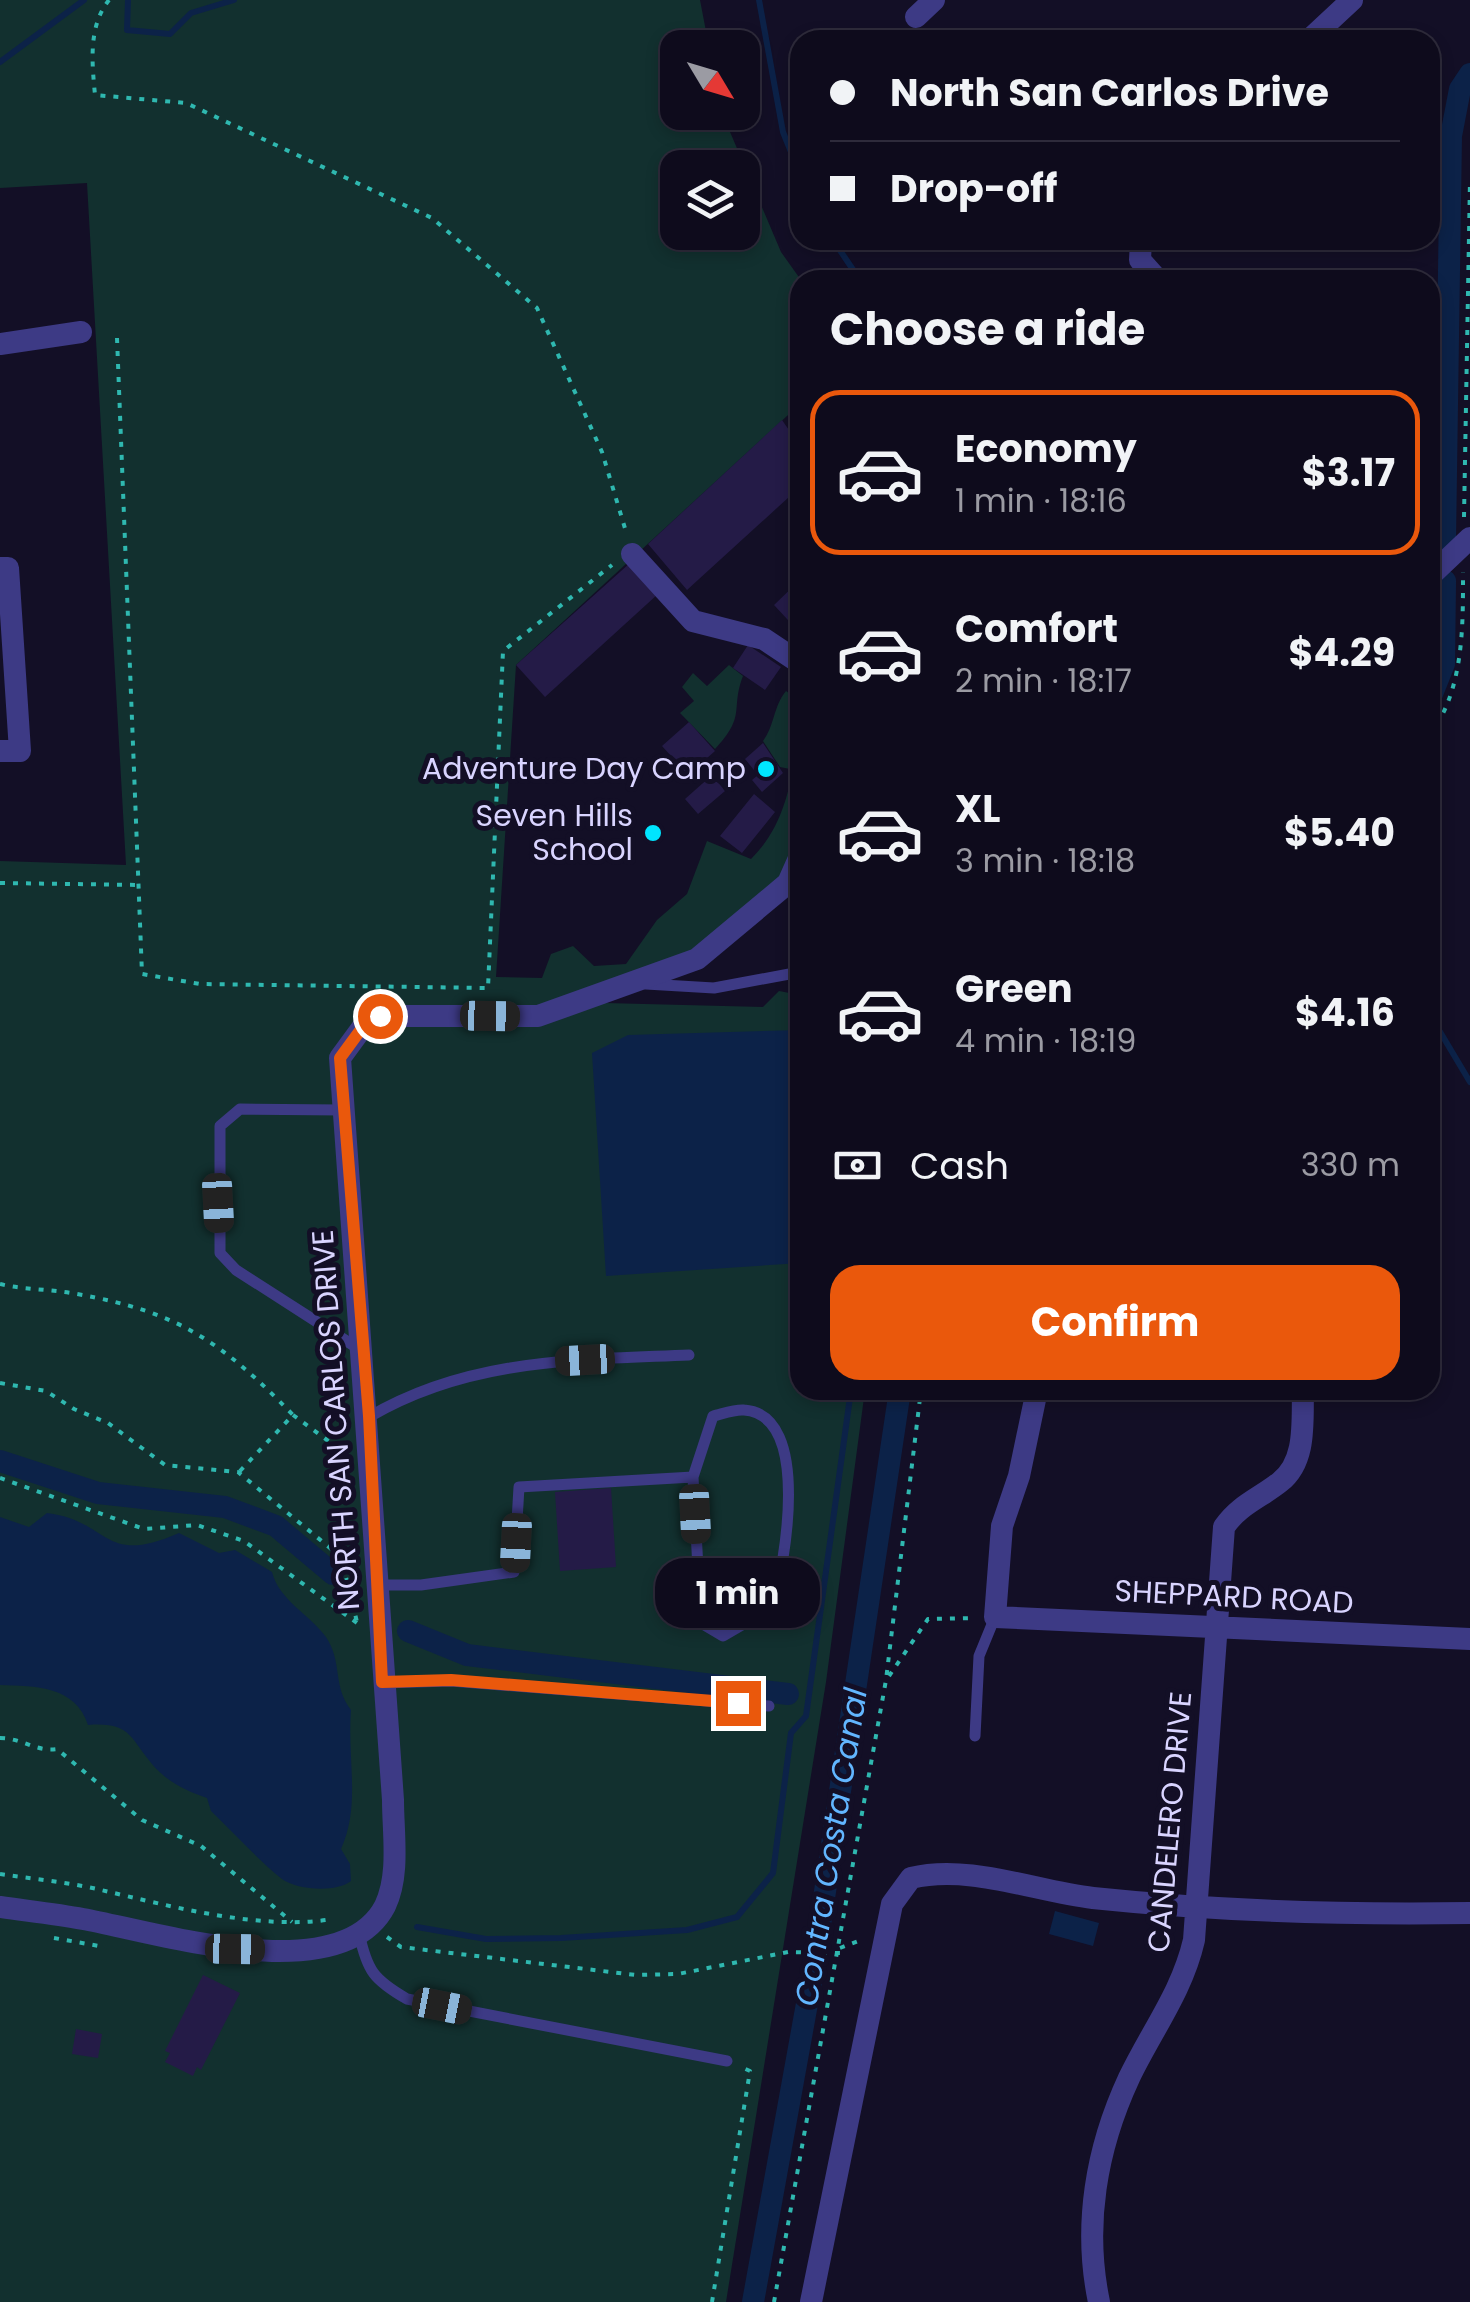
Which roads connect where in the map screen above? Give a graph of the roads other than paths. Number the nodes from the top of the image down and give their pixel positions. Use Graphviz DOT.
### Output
graph roads {
  1 [pos="934,0"];
  2 [pos="1352,0"];
  3 [pos="916,18"];
  4 [pos="1320,30"];
  5 [pos="80,332"];
  6 [pos="0,344"];
  7 [pos="1467,541"];
  8 [pos="632,552"];
  9 [pos="1440,567"];
  10 [pos="0,568"];
  11 [pos="790,656"];
  12 [pos="10,751"];
  13 [pos="790,878"];
  14 [pos="790,974"];
  15 [pos="632,983"];
  16 [pos="342,1110"];
  17 [pos="362,1351"];
  18 [pos="689,1355"];
  19 [pos="1035,1400"];
  20 [pos="1302,1400"];
  21 [pos="369,1416"];
  22 [pos="693,1477"];
  23 [pos="376,1585"];
  24 [pos="994,1618"];
  25 [pos="1215,1626"];
  26 [pos="1470,1639"];
  27 [pos="382,1682"];
  28 [pos="769,1706"];
  29 [pos="975,1736"];
  30 [pos="1198,1904"];
  31 [pos="0,1907"];
  32 [pos="1470,1912"];
  33 [pos="358,1924"];
  34 [pos="728,2061"];
  35 [pos="811,2302"];
  36 [pos="1100,2302"];
  1 -- 3 [label="street"];
  2 -- 4 [label="street"];
  5 -- 6 [label="street"];
  7 -- 9 [label="street"];
  8 -- 11 [label="street"];
  10 -- 12 [label="street"];
  13 -- 15 [label="street, NORTH SAN CARLOS DRIVE"];
  14 -- 15 [label="lane"];
  15 -- 16 [label="street, NORTH SAN CARLOS DRIVE"];
  16 -- 17 [label="street, NORTH SAN CARLOS DRIVE"];
  16 -- 17 [label="lane"];
  17 -- 21 [label="street, NORTH SAN CARLOS DRIVE"];
  18 -- 21 [label="lane"];
  19 -- 24 [label="street"];
  20 -- 25 [label="street, CANDELERO DRIVE"];
  21 -- 23 [label="street, NORTH SAN CARLOS DRIVE"];
  22 -- 22 [label="lane"];
  22 -- 23 [label="lane"];
  23 -- 27 [label="street, NORTH SAN CARLOS DRIVE"];
  24 -- 25 [label="street, SHEPPARD ROAD"];
  24 -- 29 [label="lane"];
  25 -- 26 [label="street, SHEPPARD ROAD"];
  25 -- 30 [label="street, CANDELERO DRIVE"];
  27 -- 28 [label="lane"];
  27 -- 33 [label="street, NORTH SAN CARLOS DRIVE"];
  30 -- 32 [label="street"];
  30 -- 35 [label="street"];
  30 -- 36 [label="street, CANDELERO DRIVE"];
  31 -- 33 [label="street"];
  33 -- 34 [label="lane"];
}
